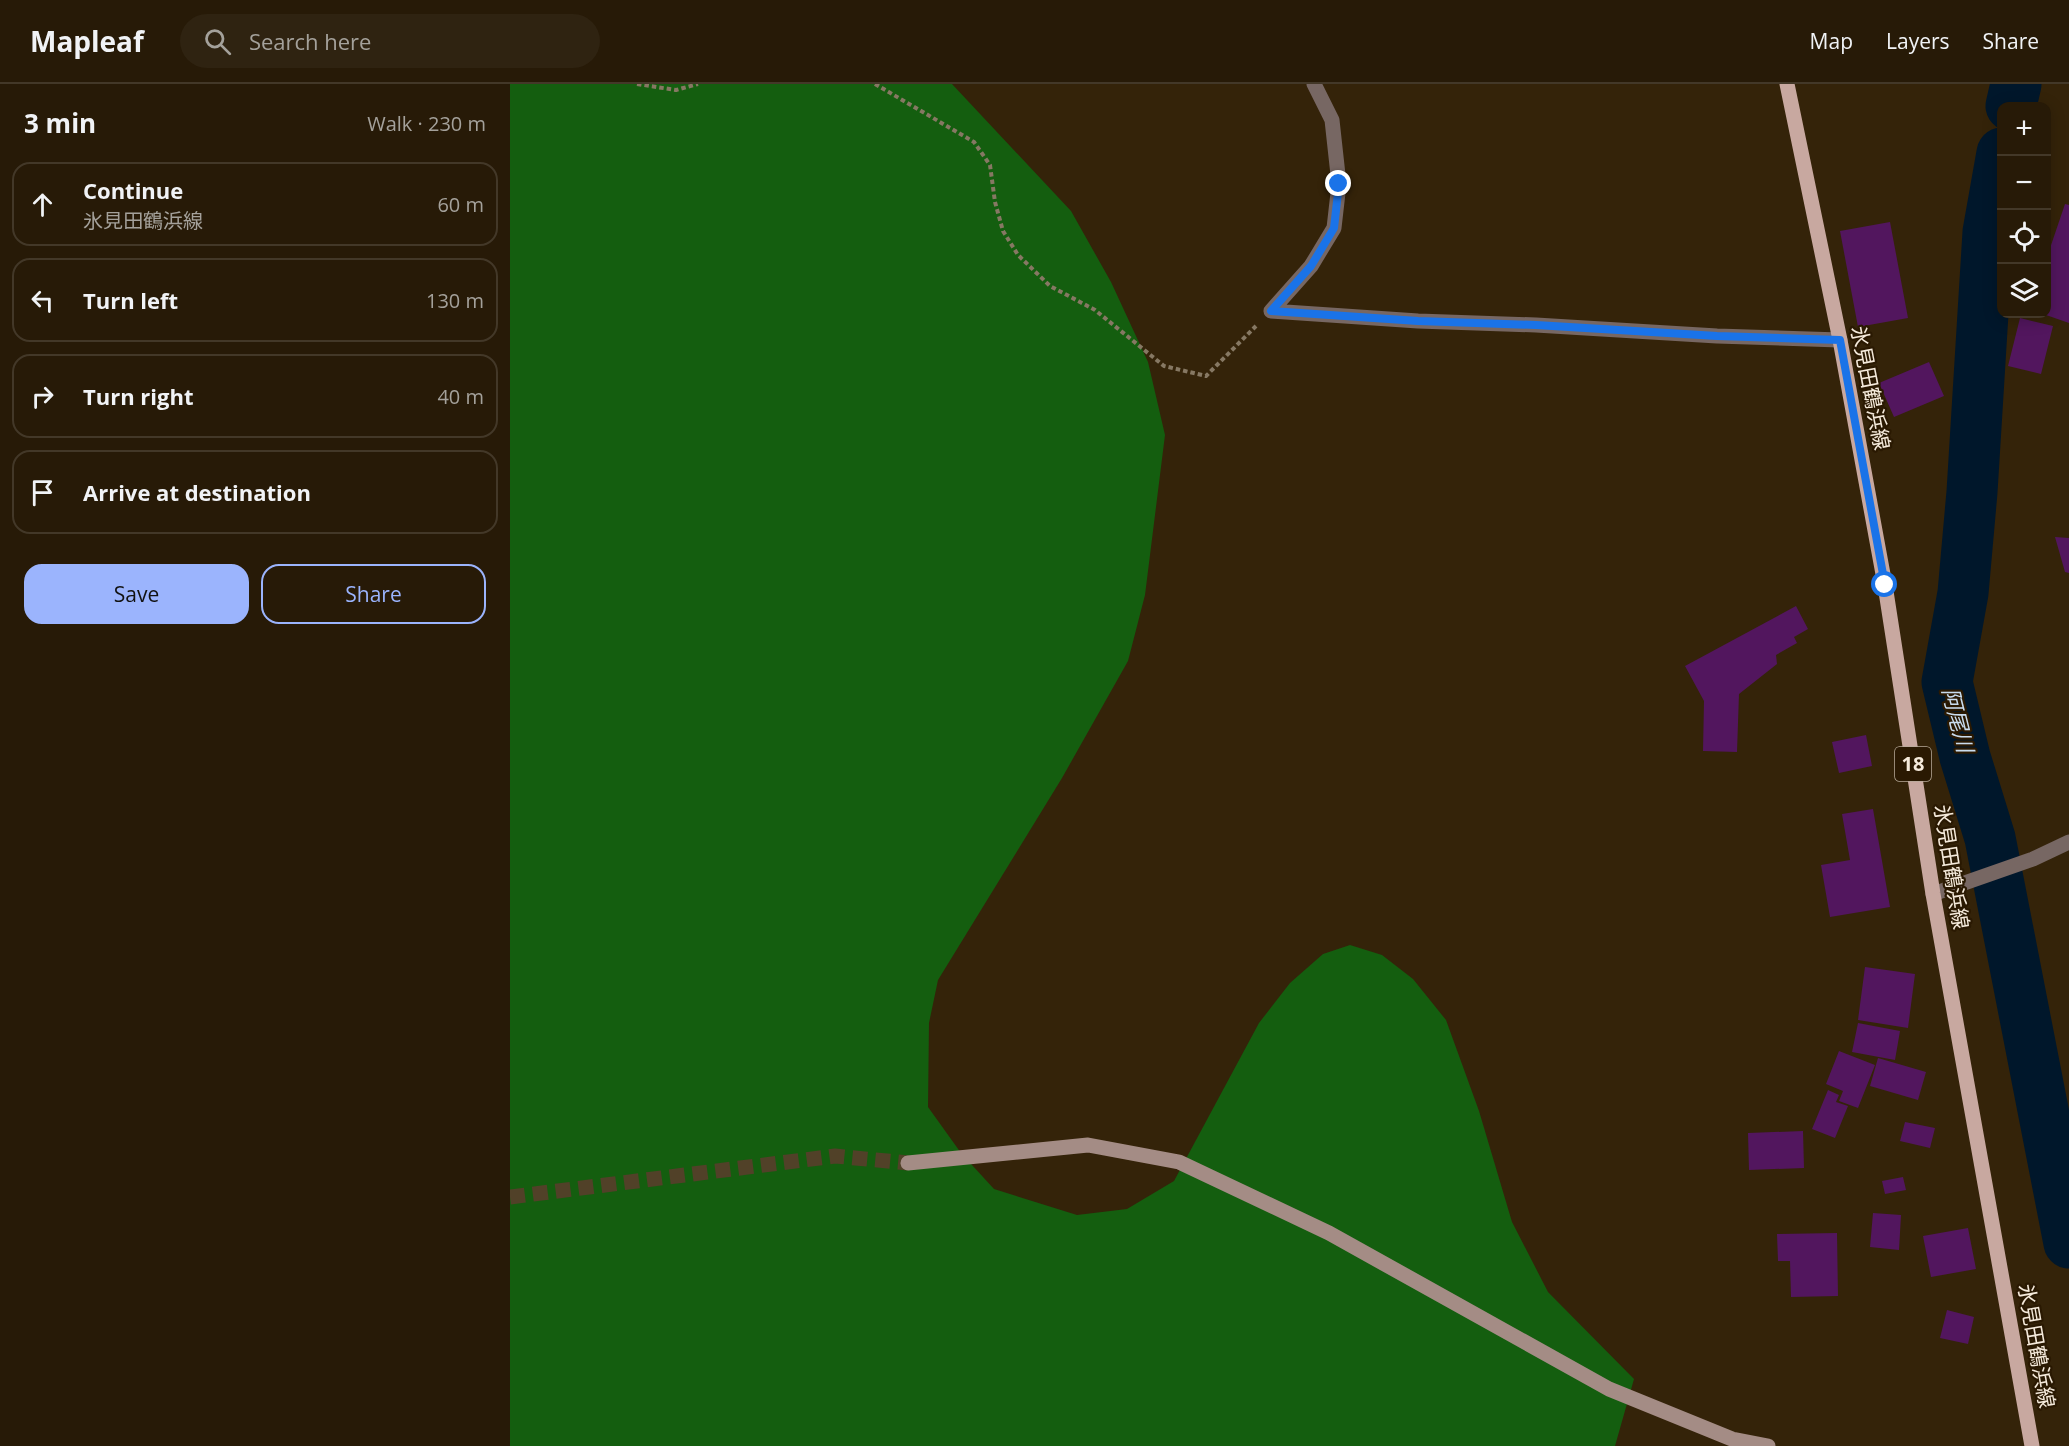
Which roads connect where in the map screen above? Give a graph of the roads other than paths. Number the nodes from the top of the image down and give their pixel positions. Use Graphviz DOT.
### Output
graph roads {
  1 [pos="1314,84"];
  2 [pos="1787,84"];
  3 [pos="1840,340"];
  4 [pos="2069,842"];
  5 [pos="1934,894"];
  6 [pos="908,1163"];
  7 [pos="1768,1446"];
  8 [pos="2032,1446"];
  1 -- 3 [label="street"];
  2 -- 3 [label="main road, 氷見田鶴浜線 / 18"];
  3 -- 5 [label="main road, 氷見田鶴浜線 / 18"];
  4 -- 5 [label="street"];
  5 -- 8 [label="main road, 氷見田鶴浜線 / 18"];
  6 -- 7 [label="street"];
}
